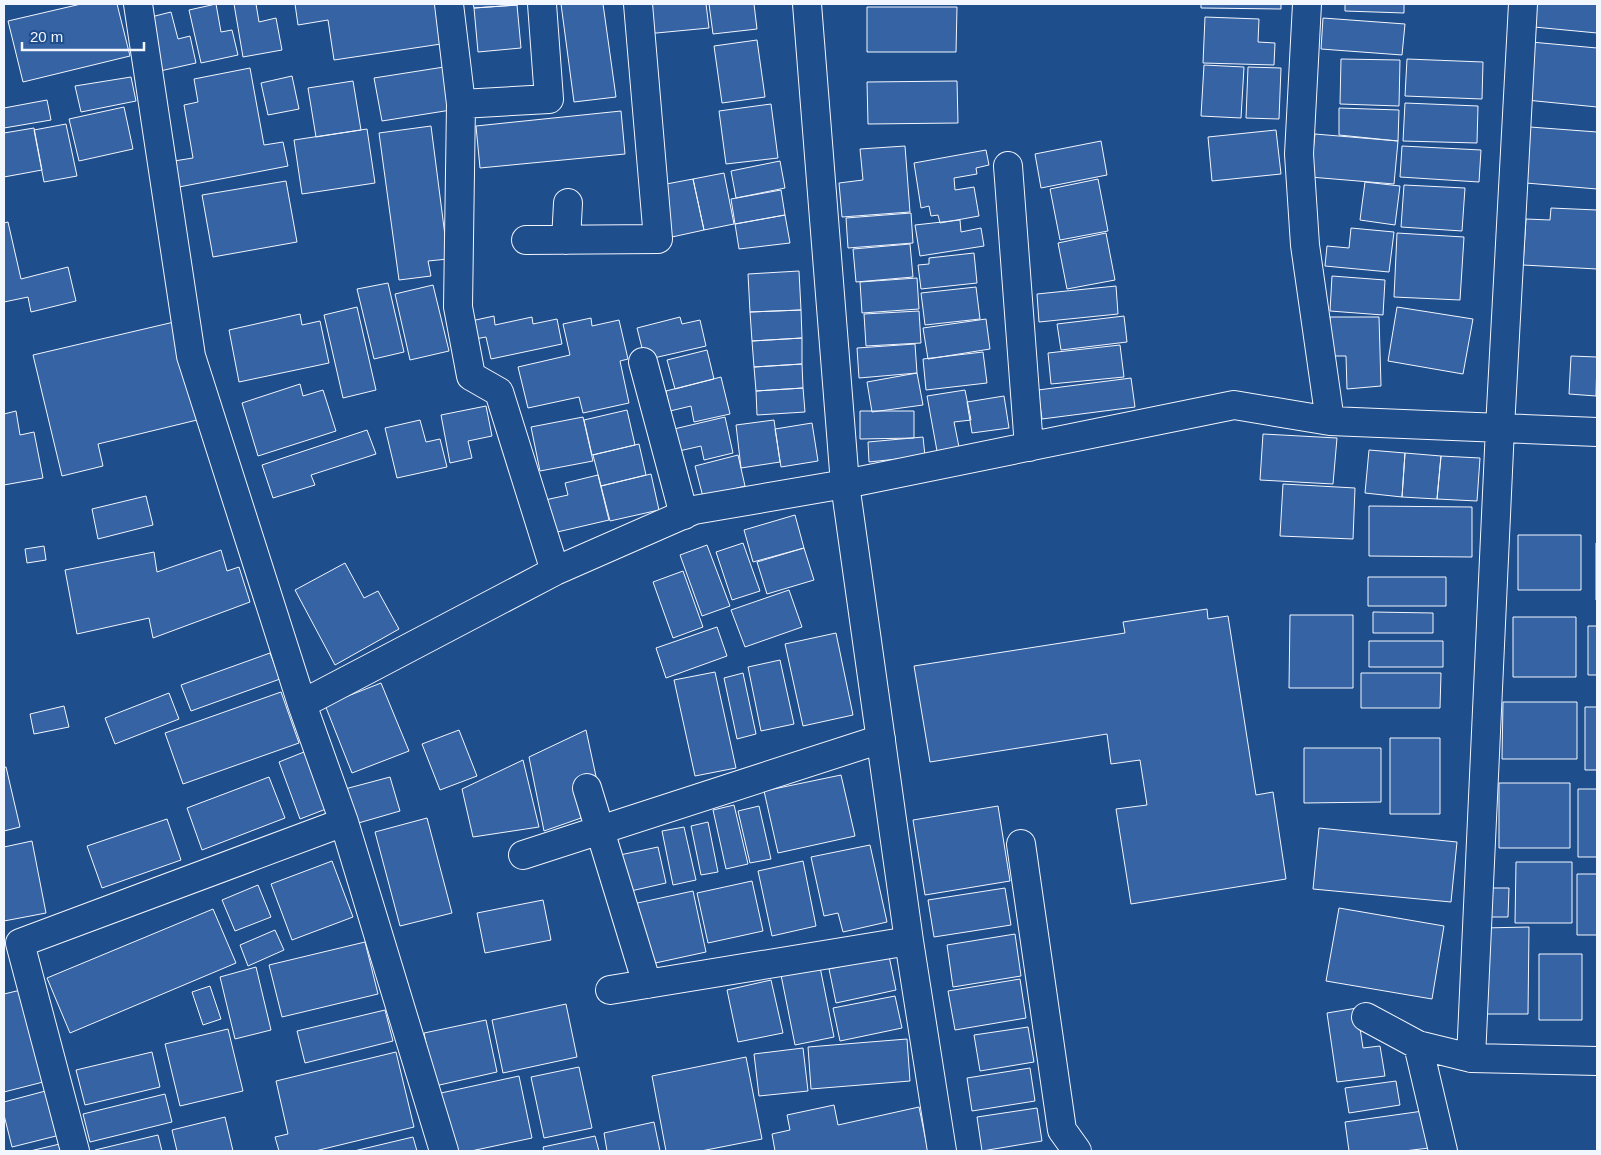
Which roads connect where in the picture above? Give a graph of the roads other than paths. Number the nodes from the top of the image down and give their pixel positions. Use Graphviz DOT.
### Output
graph roads {
  1 [pos="138,4"];
  2 [pos="450,4"];
  3 [pos="542,4"];
  4 [pos="638,4"];
  5 [pos="806,4"];
  6 [pos="1307,4"];
  7 [pos="1523,4"];
  8 [pos="461,104"];
  9 [pos="1008,166"];
  10 [pos="568,203"];
  11 [pos="526,240"];
  12 [pos="566,240"];
  13 [pos="643,362"];
  14 [pos="1330,421"];
  15 [pos="1500,428"];
  16 [pos="1597,432"];
  17 [pos="1029,446"];
  18 [pos="845,484"];
  19 [pos="684,515"];
  20 [pos="555,570"];
  21 [pos="302,704"];
  22 [pos="881,739"];
  23 [pos="587,788"];
  24 [pos="344,822"];
  25 [pos="599,830"];
  26 [pos="1021,844"];
  27 [pos="523,855"];
  28 [pos="909,941"];
  29 [pos="646,984"];
  30 [pos="610,990"];
  31 [pos="1366,1017"];
  32 [pos="1418,1045"];
  33 [pos="1471,1058"];
  34 [pos="1597,1061"];
  35 [pos="75,1151"];
  36 [pos="444,1151"];
  37 [pos="942,1151"];
  38 [pos="1077,1151"];
  39 [pos="1443,1151"];
  1 -- 21 [label="street"];
  2 -- 8 [label="street"];
  3 -- 8 [label="street"];
  4 -- 12 [label="street"];
  5 -- 18 [label="street"];
  6 -- 14 [label="street"];
  7 -- 15 [label="street"];
  8 -- 20 [label="street"];
  9 -- 17 [label="street"];
  10 -- 12 [label="street"];
  11 -- 12 [label="street"];
  13 -- 19 [label="street"];
  14 -- 15 [label="street"];
  14 -- 17 [label="street"];
  15 -- 16 [label="street"];
  15 -- 33 [label="street"];
  17 -- 18 [label="street"];
  18 -- 19 [label="street"];
  18 -- 22 [label="street"];
  19 -- 20 [label="street"];
  20 -- 21 [label="street"];
  21 -- 24 [label="street"];
  22 -- 25 [label="street"];
  22 -- 28 [label="street"];
  23 -- 25 [label="street"];
  24 -- 35 [label="street"];
  24 -- 36 [label="street"];
  25 -- 27 [label="street"];
  25 -- 29 [label="street"];
  26 -- 38 [label="street"];
  28 -- 29 [label="street"];
  28 -- 37 [label="street"];
  29 -- 30 [label="street"];
  31 -- 32 [label="street"];
  32 -- 33 [label="street"];
  32 -- 39 [label="street"];
  33 -- 34 [label="street"];
}
